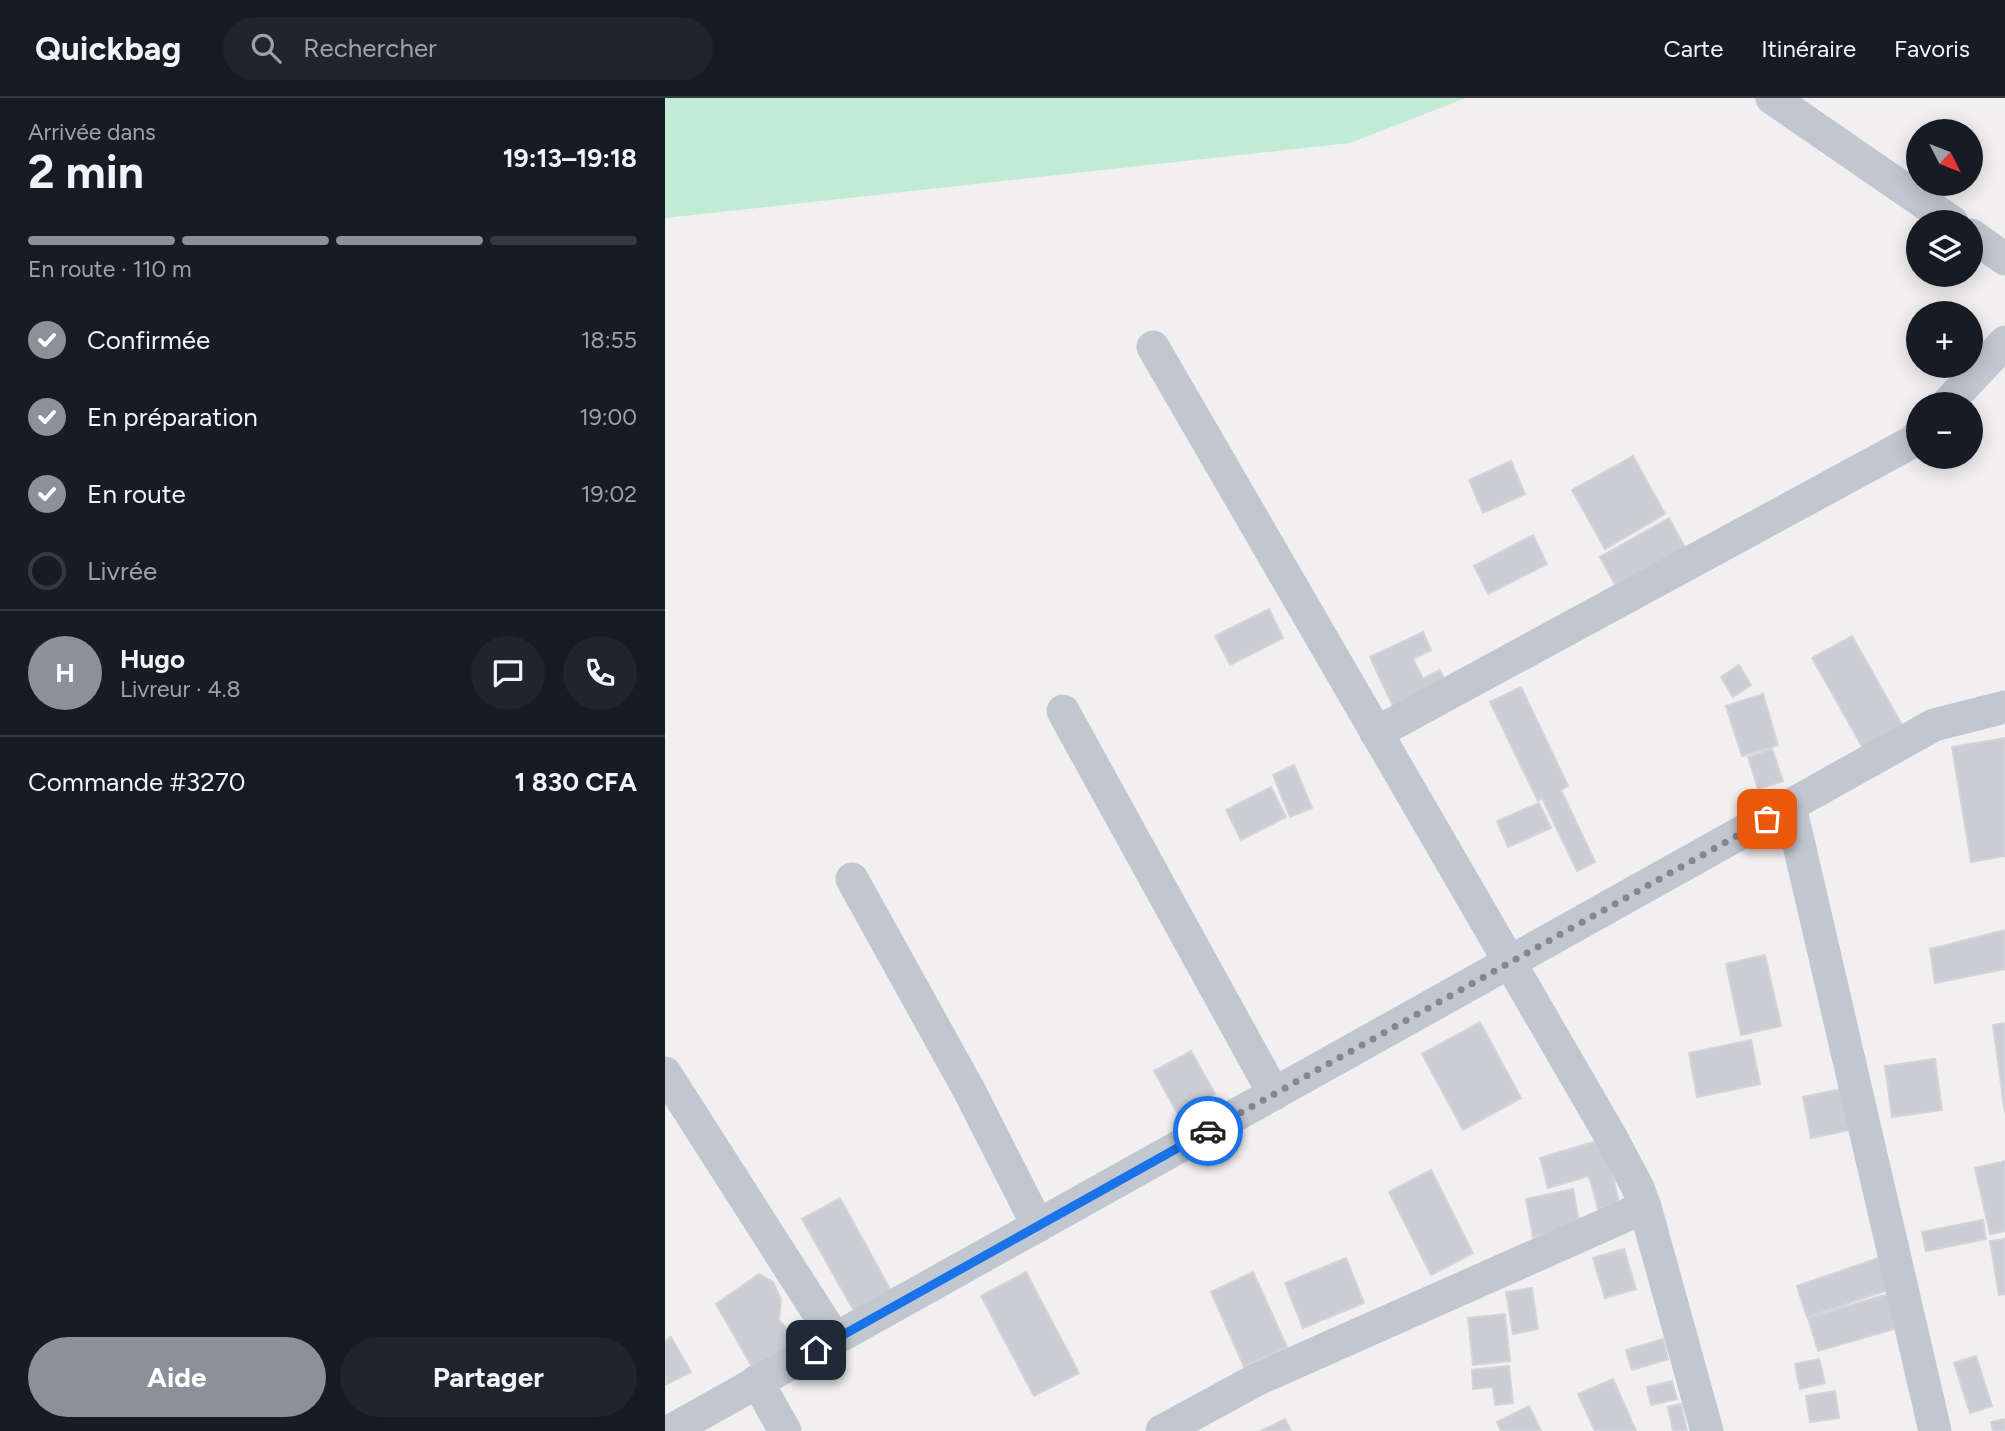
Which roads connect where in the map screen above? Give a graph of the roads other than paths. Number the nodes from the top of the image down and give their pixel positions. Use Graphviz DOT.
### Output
graph roads {
  1 [pos="1772,98"];
  2 [pos="1935,210"];
  3 [pos="1983,243"];
  4 [pos="2005,259"];
  5 [pos="2005,342"];
  6 [pos="1153,348"];
  7 [pos="1958,392"];
  8 [pos="1906,445"];
  9 [pos="2005,708"];
  10 [pos="1063,711"];
  11 [pos="1376,733"];
  12 [pos="1790,806"];
  13 [pos="852,879"];
  14 [pos="1509,963"];
  15 [pos="665,1073"];
  16 [pos="1274,1094"];
  17 [pos="1645,1207"];
  18 [pos="1038,1226"];
  19 [pos="835,1339"];
  20 [pos="757,1381"];
  21 [pos="670,1431"];
  22 [pos="785,1431"];
  23 [pos="1162,1431"];
  24 [pos="1707,1431"];
  25 [pos="1935,1431"];
  1 -- 2 [label="street"];
  3 -- 4 [label="street"];
  5 -- 7 [label="street"];
  6 -- 11 [label="street"];
  8 -- 11 [label="street"];
  9 -- 12 [label="street"];
  10 -- 16 [label="street"];
  11 -- 14 [label="street"];
  12 -- 14 [label="street"];
  12 -- 25 [label="street"];
  13 -- 18 [label="street"];
  14 -- 16 [label="street"];
  14 -- 17 [label="street"];
  15 -- 19 [label="street"];
  16 -- 18 [label="street"];
  17 -- 23 [label="street"];
  17 -- 24 [label="street"];
  18 -- 19 [label="street"];
  19 -- 20 [label="street"];
  20 -- 21 [label="street"];
  20 -- 22 [label="street"];
}
